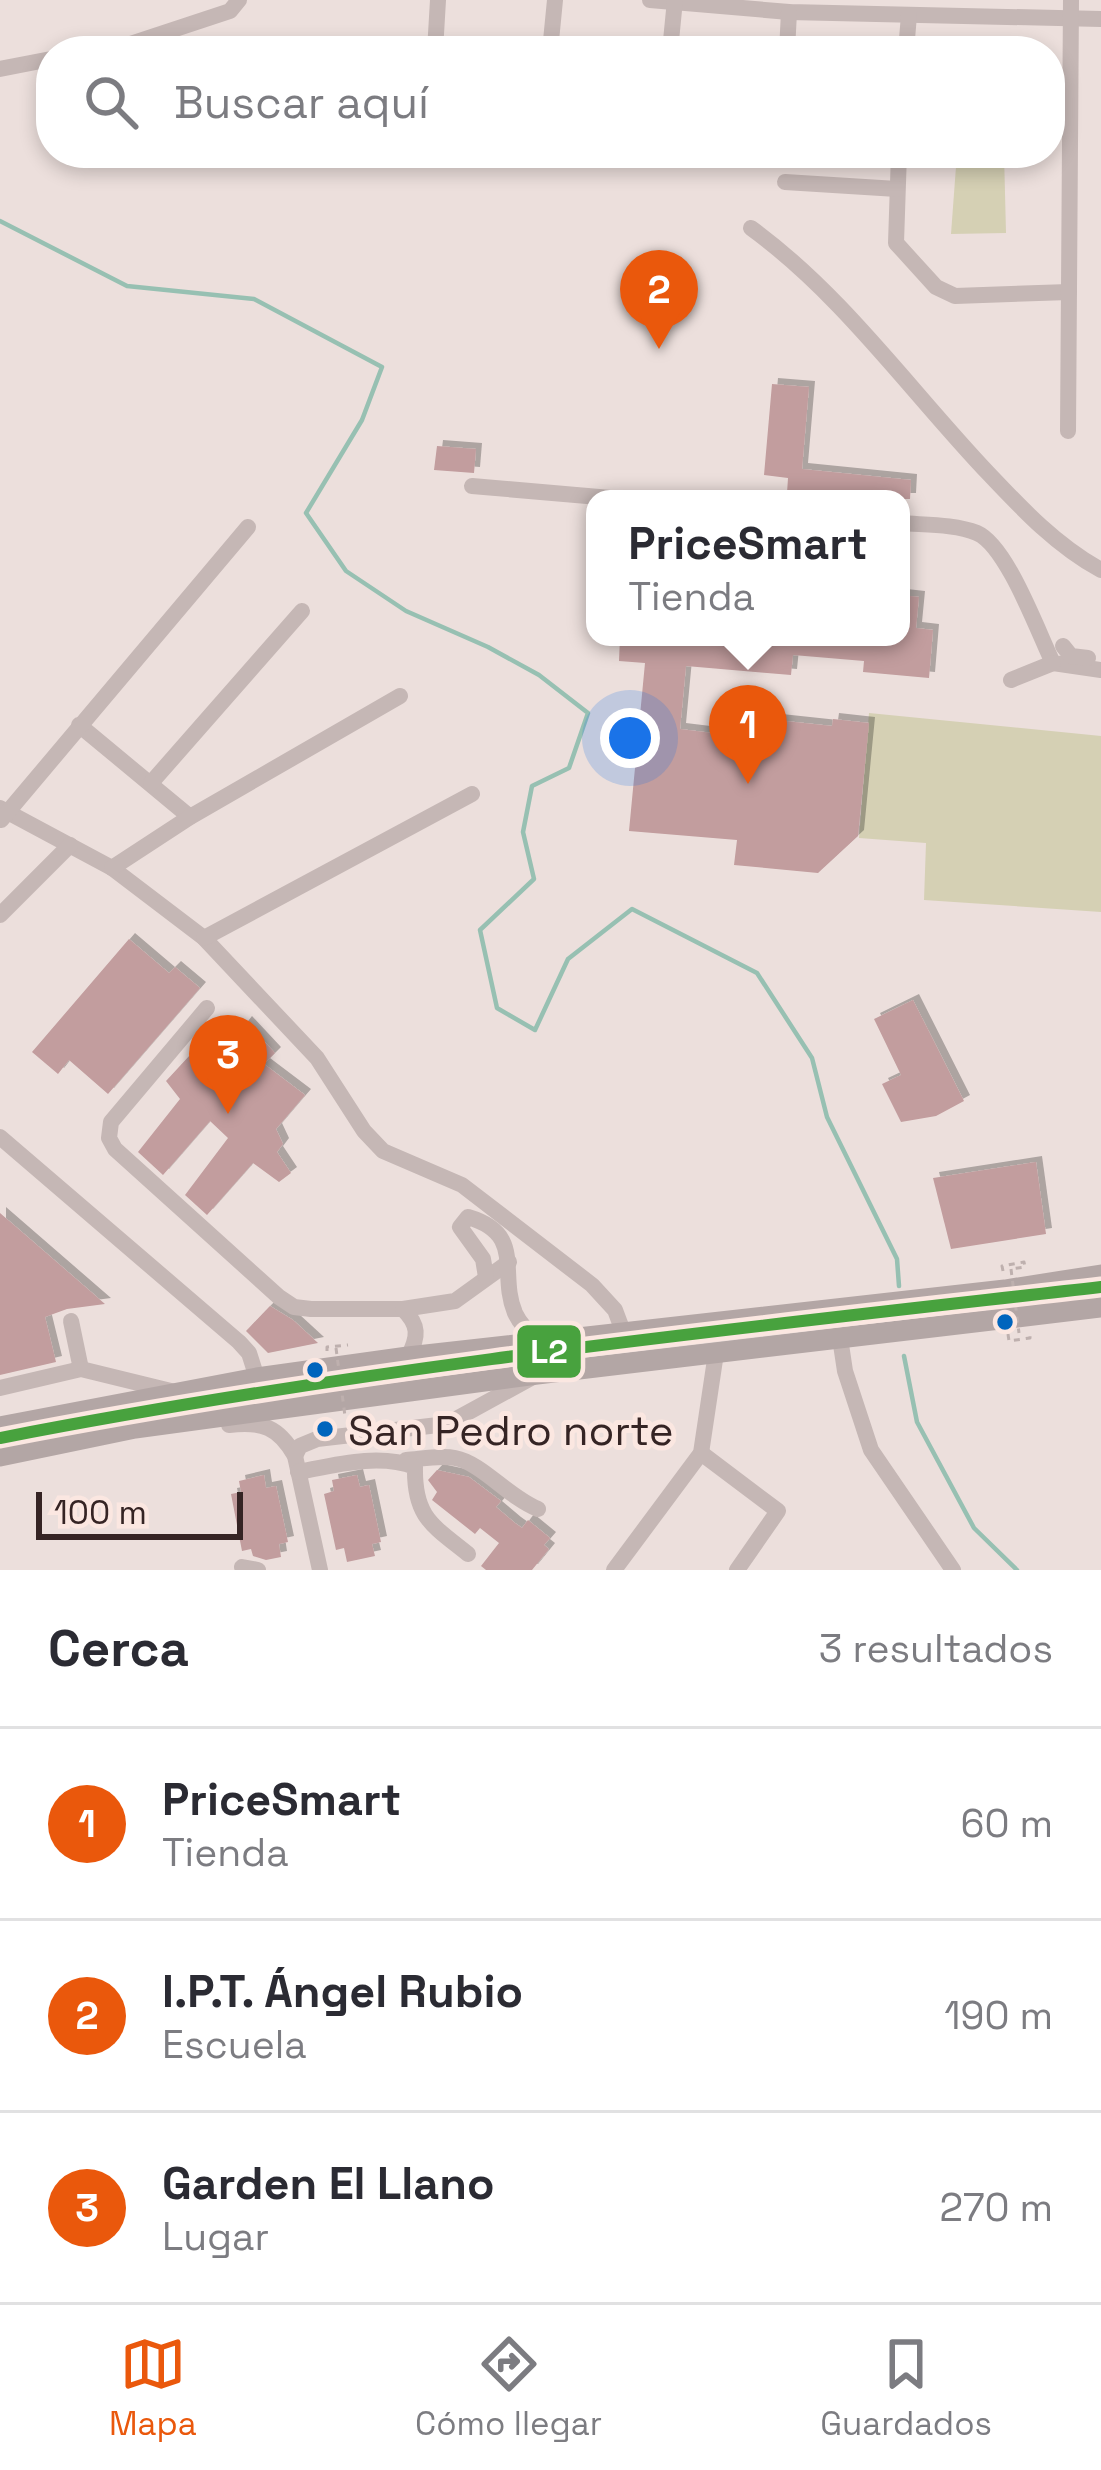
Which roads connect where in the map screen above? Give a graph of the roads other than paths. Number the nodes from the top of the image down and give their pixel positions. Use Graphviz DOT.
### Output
graph roads {
  1 [pos="239,0"];
  2 [pos="438,0"];
  3 [pos="555,0"];
  4 [pos="650,0"];
  5 [pos="675,1"];
  6 [pos="833,6"];
  7 [pos="952,7"];
  8 [pos="1071,10"];
  9 [pos="1101,10"];
  10 [pos="790,11"];
  11 [pos="909,14"];
  12 [pos="1101,20"];
  13 [pos="154,36"];
  14 [pos="436,36"];
  15 [pos="551,36"];
  16 [pos="672,36"];
  17 [pos="788,36"];
  18 [pos="907,36"];
  19 [pos="36,62"];
  20 [pos="0,69"];
  21 [pos="898,168"];
  22 [pos="785,182"];
  23 [pos="897,189"];
  24 [pos="751,228"];
  25 [pos="1069,292"];
  26 [pos="1068,431"];
  27 [pos="472,486"];
  28 [pos="586,496"];
  29 [pos="910,524"];
  30 [pos="248,527"];
  31 [pos="1101,570"];
  32 [pos="302,611"];
  33 [pos="1063,646"];
  34 [pos="1101,659"];
  35 [pos="1053,663"];
  36 [pos="1101,670"];
  37 [pos="1011,680"];
  38 [pos="400,696"];
  39 [pos="79,725"];
  40 [pos="151,783"];
  41 [pos="472,794"];
  42 [pos="3,814"];
  43 [pos="190,817"];
  44 [pos="70,845"];
  45 [pos="112,868"];
  46 [pos="0,915"];
  47 [pos="204,938"];
  48 [pos="207,1007"];
  49 [pos="0,1137"];
  50 [pos="497,1221"];
  51 [pos="508,1262"];
  52 [pos="1095,1274"];
  53 [pos="487,1277"];
  54 [pos="1101,1307"];
  55 [pos="403,1309"];
  56 [pos="71,1321"];
  57 [pos="624,1334"];
  58 [pos="840,1338"];
  59 [pos="541,1343"];
  60 [pos="716,1353"];
  61 [pos="408,1357"];
  62 [pos="81,1369"];
  63 [pos="537,1375"];
  64 [pos="257,1378"];
  65 [pos="0,1388"];
  66 [pos="176,1392"];
  67 [pos="0,1426"];
  68 [pos="135,1428"];
  69 [pos="701,1453"];
  70 [pos="0,1456"];
  71 [pos="399,1460"];
  72 [pos="297,1464"];
  73 [pos="538,1510"];
  74 [pos="468,1554"];
  75 [pos="320,1570"];
  76 [pos="614,1570"];
  77 [pos="736,1570"];
  78 [pos="953,1570"];
  1 -- 13 [label="street"];
  2 -- 14 [label="street"];
  3 -- 15 [label="street"];
  4 -- 5 [label="street"];
  5 -- 10 [label="street"];
  5 -- 16 [label="street"];
  6 -- 10 [label="street"];
  6 -- 11 [label="street"];
  7 -- 8 [label="street"];
  7 -- 11 [label="street"];
  8 -- 9 [label="street"];
  8 -- 12 [label="street"];
  8 -- 25 [label="street"];
  10 -- 17 [label="street"];
  11 -- 18 [label="street"];
  19 -- 20 [label="street"];
  21 -- 23 [label="street"];
  22 -- 23 [label="street"];
  23 -- 25 [label="street"];
  24 -- 31 [label="street"];
  25 -- 26 [label="street"];
  27 -- 28 [label="street"];
  29 -- 35 [label="street"];
  30 -- 39 [label="street"];
  32 -- 40 [label="street"];
  33 -- 34 [label="street"];
  35 -- 36 [label="street"];
  35 -- 37 [label="street"];
  38 -- 43 [label="street"];
  39 -- 40 [label="street"];
  39 -- 42 [label="street"];
  40 -- 43 [label="street"];
  41 -- 47 [label="street"];
  42 -- 44 [label="street"];
  43 -- 45 [label="street"];
  44 -- 45 [label="street"];
  44 -- 46 [label="street"];
  45 -- 47 [label="street"];
  47 -- 50 [label="street"];
  48 -- 55 [label="street"];
  49 -- 64 [label="street"];
  50 -- 51 [label="street"];
  50 -- 53 [label="street"];
  50 -- 57 [label="street"];
  51 -- 53 [label="street"];
  51 -- 59 [label="street"];
  52 -- 57 [label="main road"];
  53 -- 55 [label="street"];
  54 -- 58 [label="main road"];
  55 -- 61 [label="street"];
  56 -- 62 [label="street"];
  57 -- 59 [label="main road"];
  58 -- 60 [label="main road"];
  58 -- 78 [label="street"];
  59 -- 61 [label="main road"];
  60 -- 63 [label="main road"];
  60 -- 69 [label="street"];
  61 -- 64 [label="main road"];
  62 -- 65 [label="street"];
  62 -- 66 [label="street"];
  63 -- 68 [label="main road"];
  63 -- 72 [label="street"];
  64 -- 66 [label="main road"];
  66 -- 67 [label="main road"];
  68 -- 70 [label="main road"];
  68 -- 72 [label="street"];
  69 -- 76 [label="street"];
  69 -- 77 [label="street"];
  71 -- 72 [label="street"];
  71 -- 73 [label="street"];
  71 -- 74 [label="street"];
  72 -- 75 [label="street"];
}
